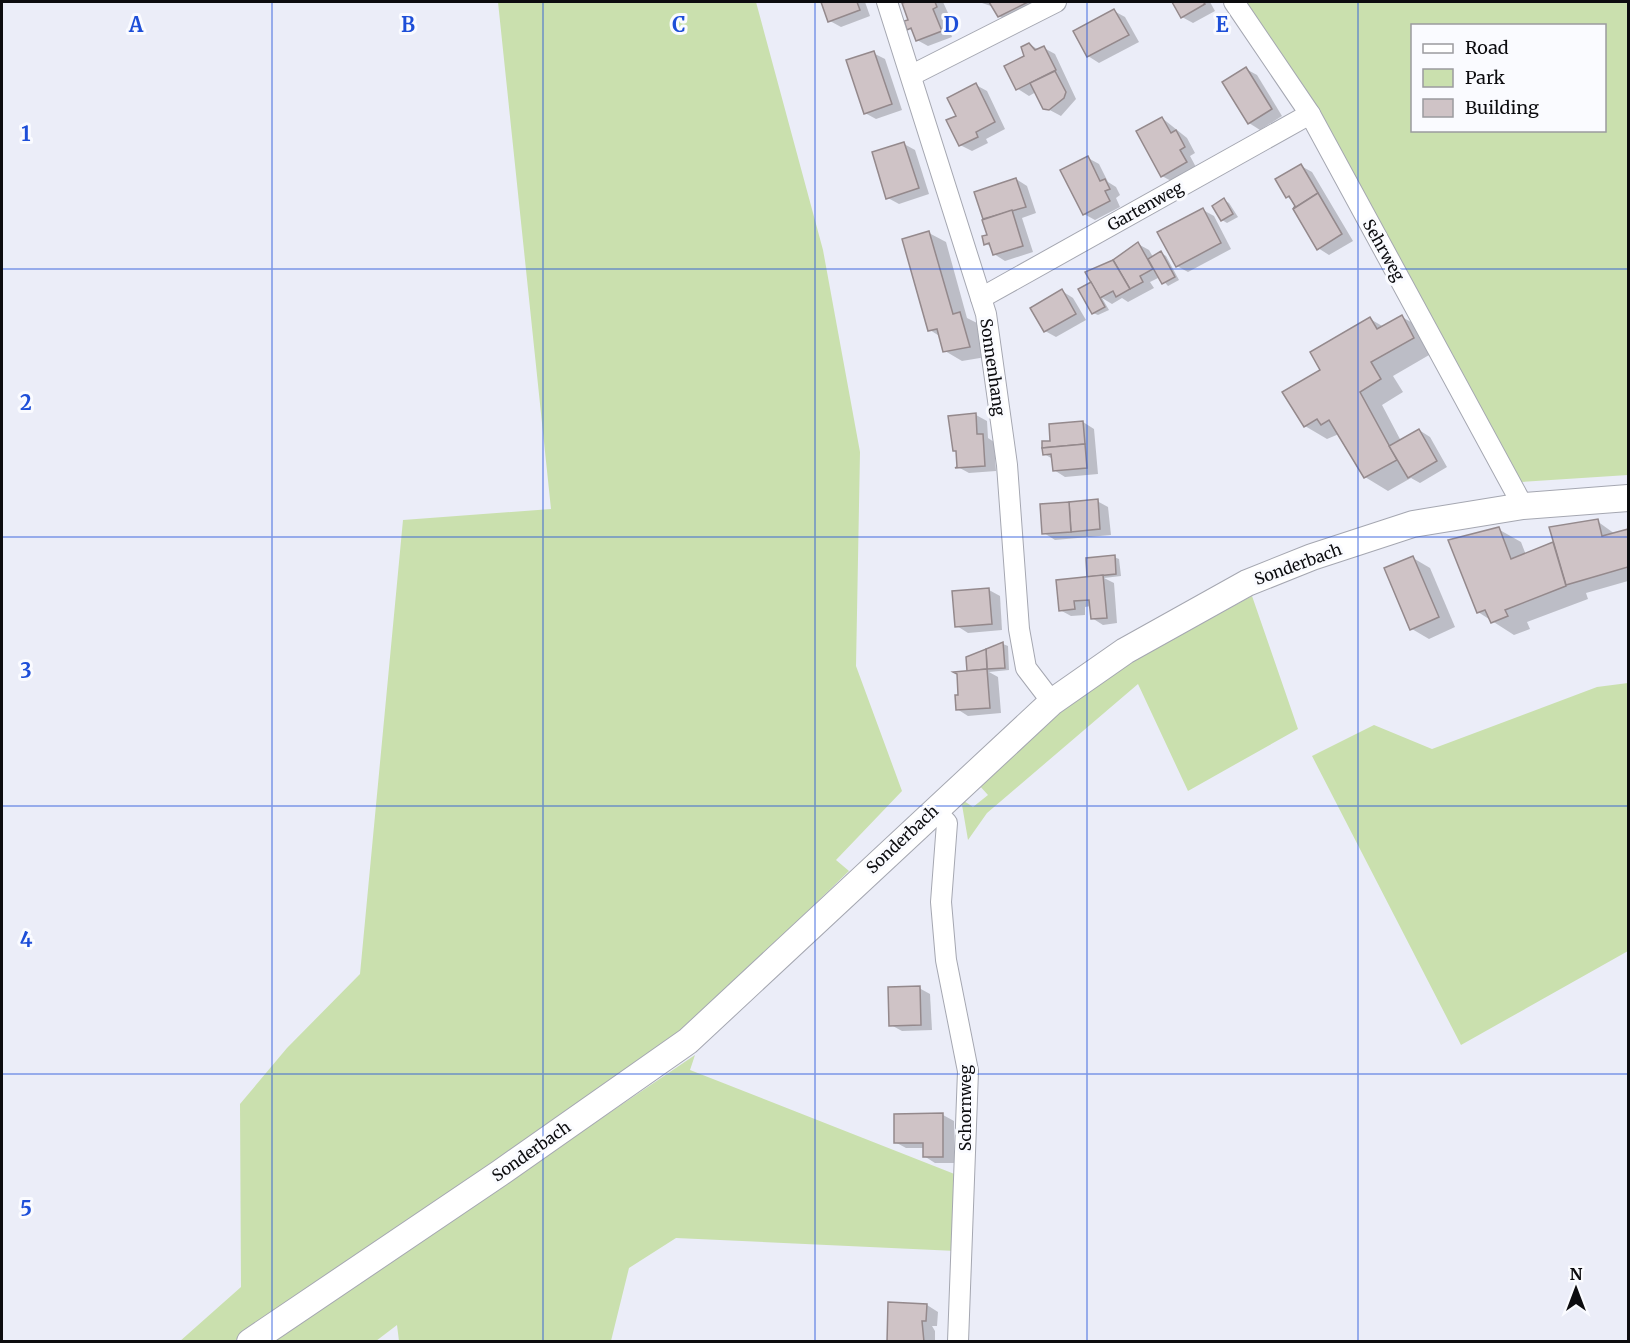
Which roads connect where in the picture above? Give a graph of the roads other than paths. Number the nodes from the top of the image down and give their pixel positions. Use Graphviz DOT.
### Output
graph roads {
  1 [pos="887,2"];
  2 [pos="1056,2"];
  3 [pos="1234,2"];
  4 [pos="912,75"];
  5 [pos="1310,114"];
  6 [pos="981,298"];
  7 [pos="1629,498"];
  8 [pos="1523,506"];
  9 [pos="1052,702"];
  10 [pos="934,809"];
  11 [pos="250,1341"];
  12 [pos="958,1341"];
  1 -- 4 [label="street, Sonnenhang"];
  2 -- 4 [label="street"];
  3 -- 5 [label="street, Sehrweg"];
  4 -- 6 [label="street, Sonnenhang"];
  5 -- 6 [label="street, Gartenweg"];
  5 -- 8 [label="street, Sehrweg"];
  6 -- 9 [label="street, Sonnenhang"];
  7 -- 8 [label="street, Sonderbach"];
  8 -- 9 [label="street, Sonderbach"];
  9 -- 10 [label="street, Sonderbach"];
  10 -- 11 [label="street, Sonderbach"];
  10 -- 12 [label="street, Schornweg"];
}
